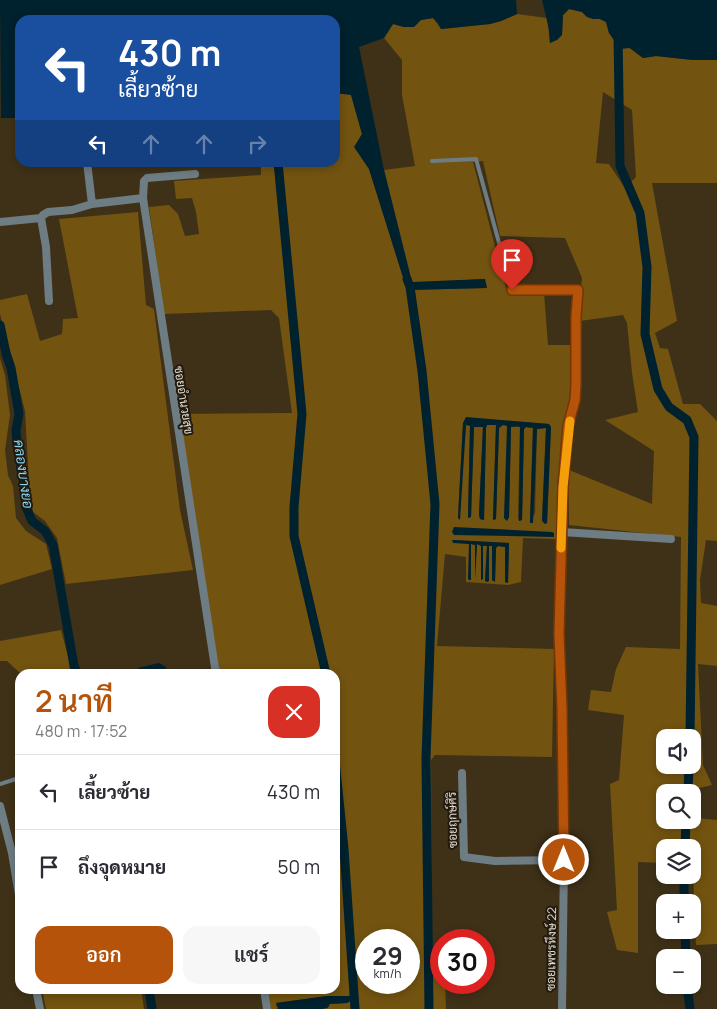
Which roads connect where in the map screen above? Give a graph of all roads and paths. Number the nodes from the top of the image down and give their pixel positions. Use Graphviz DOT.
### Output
graph roads {
  1 [pos="432,161"];
  2 [pos="88,167"];
  3 [pos="195,174"];
  4 [pos="143,198"];
  5 [pos="92,204"];
  6 [pos="41,218"];
  7 [pos="0,222"];
  8 [pos="578,290"];
  9 [pos="49,301"];
  10 [pos="562,532"];
  11 [pos="671,539"];
  12 [pos="215,669"];
  13 [pos="462,774"];
  14 [pos="15,779"];
  15 [pos="0,784"];
  16 [pos="0,806"];
  17 [pos="564,860"];
  18 [pos="15,871"];
  19 [pos="37,994"];
  20 [pos="265,994"];
  21 [pos="40,1009"];
  22 [pos="267,1009"];
  23 [pos="562,1009"];
  1 -- 8 [label="lane"];
  2 -- 5 [label="street"];
  3 -- 4 [label="street, ซอยอำนวยสุข"];
  4 -- 5 [label="street"];
  4 -- 12 [label="street, ซอยอำนวยสุข"];
  5 -- 6 [label="street"];
  6 -- 7 [label="street"];
  6 -- 9 [label="street"];
  8 -- 10 [label="street, ซอยเพชรหึงษ์ 22"];
  10 -- 11 [label="street"];
  10 -- 17 [label="street, ซอยเพชรหึงษ์ 22"];
  13 -- 17 [label="street, ซอยฤกษ์ศิริ"];
  14 -- 15 [label="lane"];
  16 -- 18 [label="street"];
  17 -- 23 [label="street, ซอยเพชรหึงษ์ 22"];
  19 -- 21 [label="street"];
  20 -- 22 [label="street"];
}
